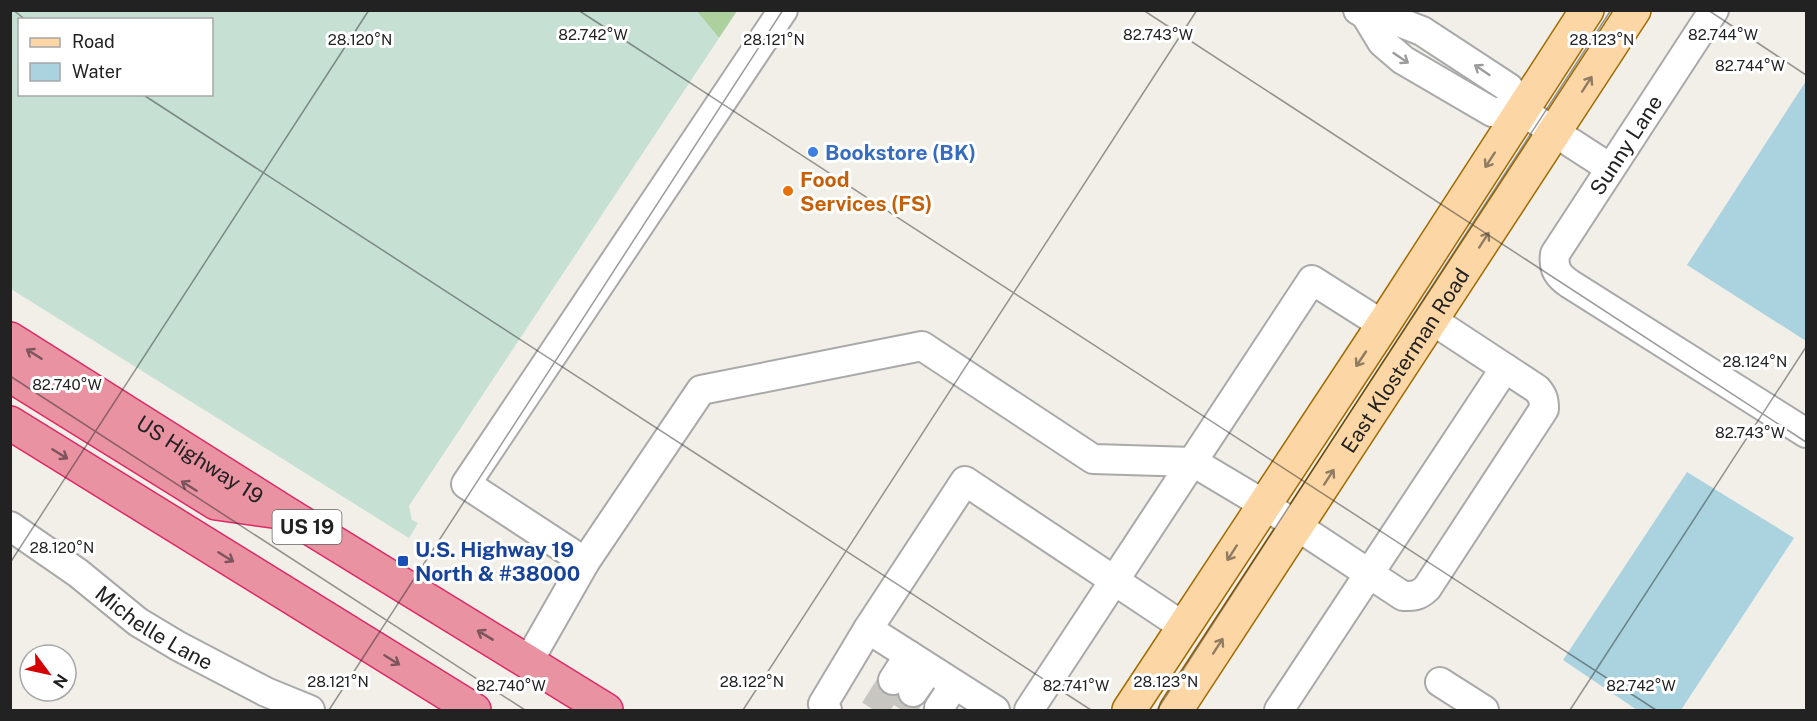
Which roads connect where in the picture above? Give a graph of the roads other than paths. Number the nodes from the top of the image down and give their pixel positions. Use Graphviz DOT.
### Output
graph roads {
  1 [pos="783,10"];
  2 [pos="1587,10"];
  3 [pos="1634,10"];
  4 [pos="1714,10"];
  5 [pos="1361,12"];
  6 [pos="1522,111"];
  7 [pos="1555,133"];
  8 [pos="1610,168"];
  9 [pos="1432,320"];
  10 [pos="1383,325"];
  11 [pos="10,339"];
  12 [pos="1505,368"];
  13 [pos="10,375"];
  14 [pos="10,423"];
  15 [pos="1806,433"];
  16 [pos="1193,462"];
  17 [pos="1264,505"];
  18 [pos="284,512"];
  19 [pos="10,526"];
  20 [pos="1297,526"];
  21 [pos="585,562"];
  22 [pos="1369,573"];
  23 [pos="1115,581"];
  24 [pos="1184,627"];
  25 [pos="868,628"];
  26 [pos="528,662"];
  27 [pos="919,662"];
  28 [pos="1440,682"];
  29 [pos="903,686"];
  30 [pos="974,701"];
  31 [pos="939,708"];
  32 [pos="310,711"];
  33 [pos="474,711"];
  34 [pos="606,711"];
  35 [pos="827,711"];
  36 [pos="1029,711"];
  37 [pos="1129,711"];
  38 [pos="1176,711"];
  39 [pos="1279,711"];
  40 [pos="1484,711"];
  1 -- 21 [label="street"];
  2 -- 6 [label="main road, East Klosterman Road"];
  7 -- 3 [label="main road, East Klosterman Road, one-way"];
  4 -- 8 [label="street, Sunny Lane"];
  5 -- 6 [label="street"];
  6 -- 7 [label="street"];
  6 -- 10 [label="main road, East Klosterman Road, one-way"];
  7 -- 8 [label="street"];
  9 -- 7 [label="main road, East Klosterman Road, one-way"];
  8 -- 15 [label="street, Sunny Lane"];
  9 -- 12 [label="street"];
  20 -- 9 [label="main road, East Klosterman Road, one-way"];
  10 -- 16 [label="street"];
  10 -- 17 [label="main road, East Klosterman Road, one-way"];
  18 -- 11 [label="highway, US Highway 19 / US 19, one-way"];
  12 -- 22 [label="street"];
  12 -- 22 [label="street"];
  18 -- 13 [label="highway, one-way"];
  14 -- 33 [label="highway, one-way"];
  16 -- 17 [label="street"];
  16 -- 21 [label="street"];
  16 -- 23 [label="street"];
  17 -- 20 [label="street"];
  17 -- 24 [label="main road, East Klosterman Road, one-way"];
  26 -- 18 [label="highway, US Highway 19 / US 19, one-way"];
  19 -- 32 [label="street, Michelle Lane"];
  20 -- 22 [label="street"];
  38 -- 20 [label="main road, East Klosterman Road, one-way"];
  21 -- 26 [label="street"];
  22 -- 39 [label="street"];
  23 -- 24 [label="street"];
  23 -- 25 [label="street"];
  23 -- 36 [label="street"];
  24 -- 37 [label="main road, East Klosterman Road"];
  25 -- 27 [label="street"];
  25 -- 35 [label="street"];
  26 -- 34 [label="highway, US Highway 19 / US 19"];
  27 -- 29 [label="street"];
  27 -- 30 [label="street"];
  28 -- 40 [label="street"];
  30 -- 31 [label="street"];
}
